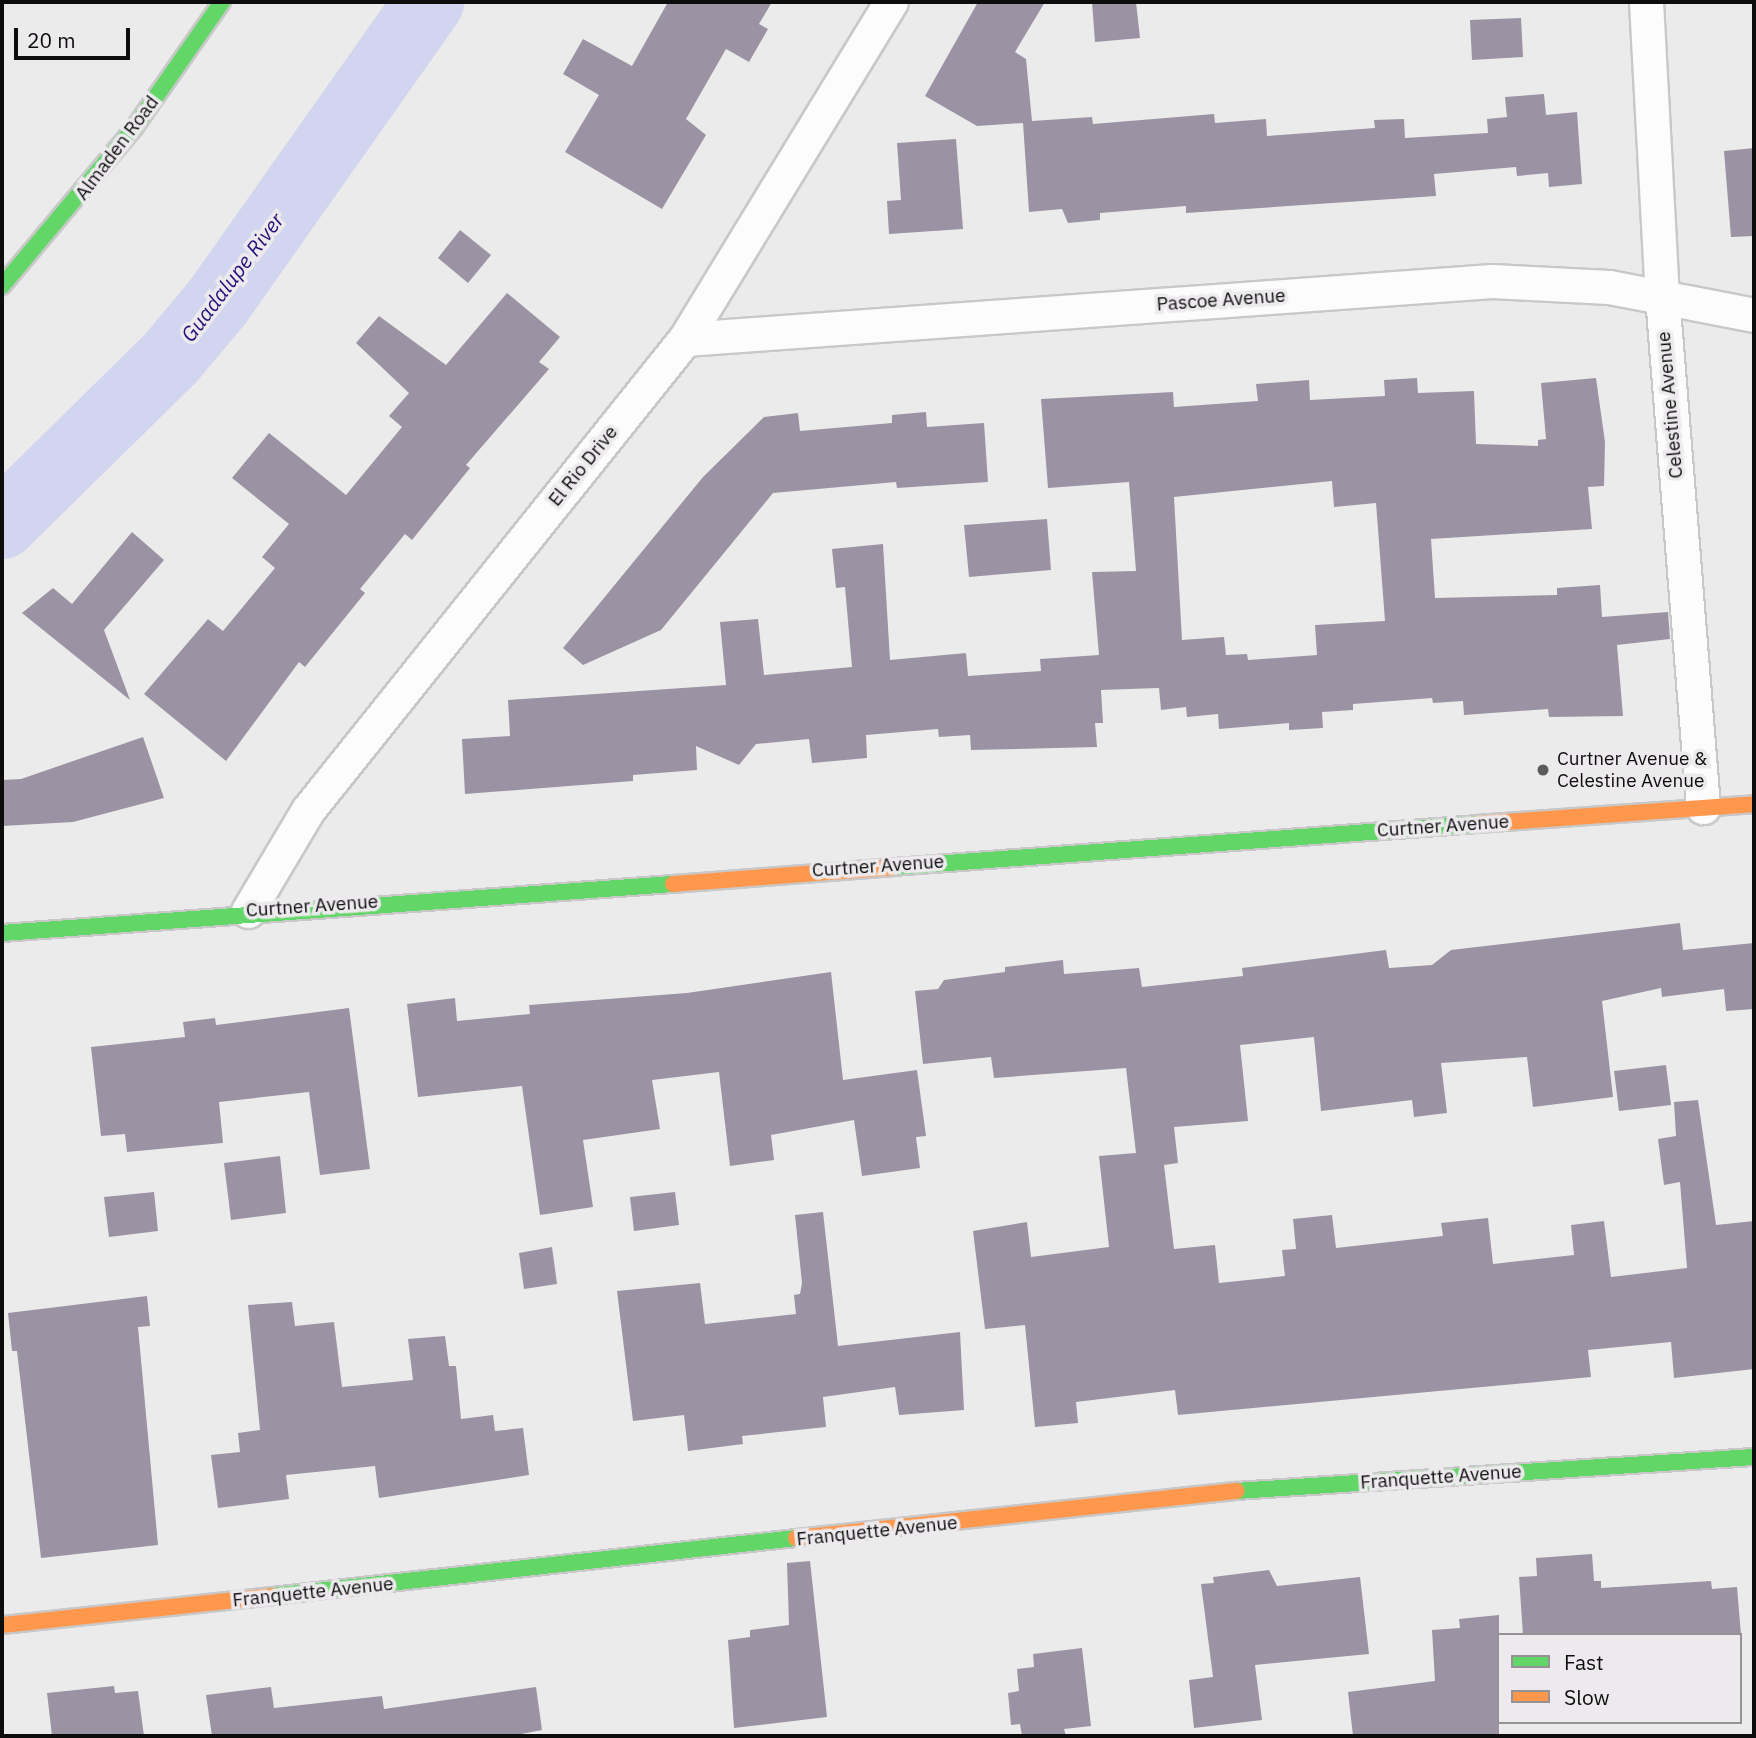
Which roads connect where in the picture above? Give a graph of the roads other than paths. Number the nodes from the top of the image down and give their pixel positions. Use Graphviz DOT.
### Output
graph roads {
  1 [pos="222,2"];
  2 [pos="891,2"];
  3 [pos="1646,2"];
  4 [pos="2,286"];
  5 [pos="1662,296"];
  6 [pos="1754,315"];
  7 [pos="685,338"];
  8 [pos="1754,804"];
  9 [pos="1703,807"];
  10 [pos="248,911"];
  11 [pos="2,933"];
  12 [pos="1754,1457"];
  13 [pos="2,1625"];
  1 -- 4 [label="street, Almaden Road"];
  2 -- 7 [label="street, El Rio Drive"];
  3 -- 5 [label="street, Celestine Avenue"];
  5 -- 6 [label="street, Pascoe Avenue"];
  5 -- 7 [label="street, Pascoe Avenue"];
  5 -- 9 [label="street, Celestine Avenue"];
  7 -- 10 [label="street, El Rio Drive"];
  8 -- 9 [label="street, Curtner Avenue"];
  9 -- 10 [label="street, Curtner Avenue"];
  10 -- 11 [label="street, Curtner Avenue"];
  12 -- 13 [label="street, Franquette Avenue"];
}
